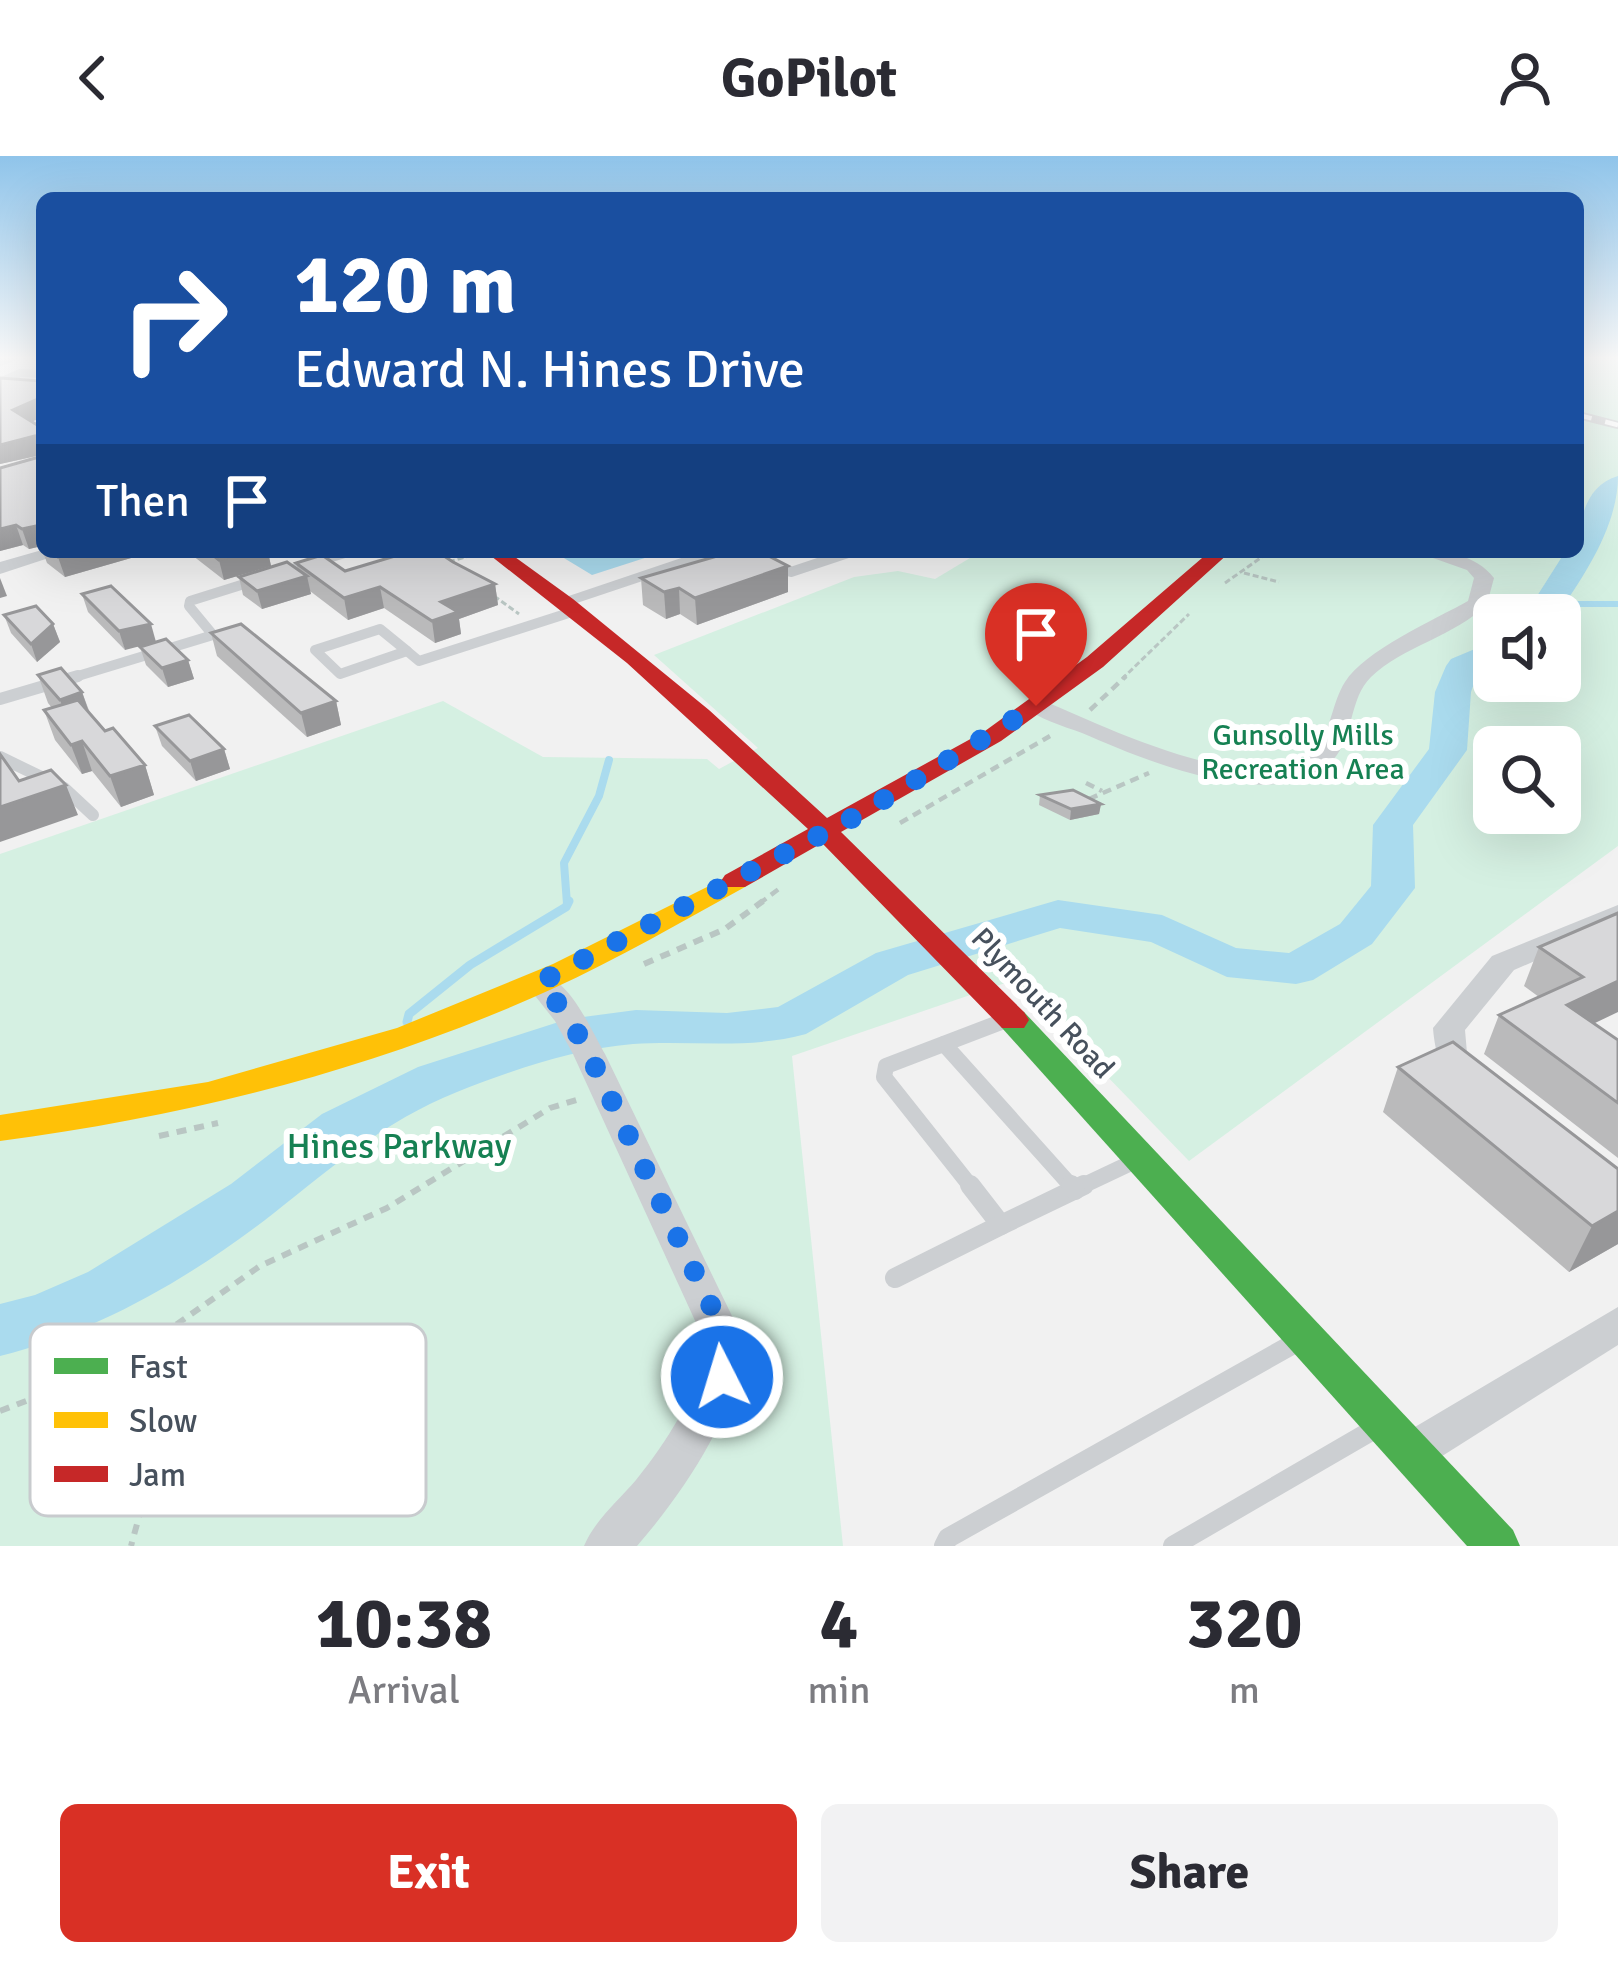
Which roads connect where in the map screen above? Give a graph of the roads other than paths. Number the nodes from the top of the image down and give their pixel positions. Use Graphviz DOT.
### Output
graph roads {
  1 [pos="36,558"];
  2 [pos="329,558"];
  3 [pos="491,558"];
  4 [pos="744,558"];
  5 [pos="763,558"];
  6 [pos="833,558"];
  7 [pos="1214,558"];
  8 [pos="1447,558"];
  9 [pos="724,561"];
  10 [pos="751,562"];
  11 [pos="0,568"];
  12 [pos="570,606"];
  13 [pos="407,651"];
  14 [pos="0,699"];
  15 [pos="1036,706"];
  16 [pos="0,757"];
  17 [pos="93,815"];
  18 [pos="1618,914"];
  19 [pos="540,982"];
  20 [pos="1004,1009"];
  21 [pos="944,1044"];
  22 [pos="1497,1099"];
  23 [pos="0,1128"];
  24 [pos="1141,1158"];
  25 [pos="1075,1190"];
  26 [pos="1001,1225"];
  27 [pos="895,1277"];
  28 [pos="1618,1324"];
  29 [pos="1305,1337"];
  30 [pos="1399,1437"];
  31 [pos="607,1546"];
  32 [pos="944,1546"];
  33 [pos="1173,1546"];
  34 [pos="1496,1546"];
  1 -- 11 [label="street"];
  2 -- 14 [label="lane"];
  3 -- 12 [label="main road, Plymouth Road"];
  4 -- 10 [label="lane"];
  5 -- 10 [label="lane"];
  6 -- 10 [label="lane"];
  7 -- 15 [label="main road"];
  8 -- 15 [label="street"];
  9 -- 10 [label="lane"];
  9 -- 12 [label="street"];
  12 -- 13 [label="lane"];
  12 -- 20 [label="main road, Plymouth Road"];
  13 -- 13 [label="lane"];
  15 -- 19 [label="main road"];
  16 -- 17 [label="lane"];
  18 -- 22 [label="street"];
  19 -- 23 [label="main road"];
  19 -- 31 [label="street"];
  20 -- 21 [label="lane"];
  20 -- 24 [label="main road, Plymouth Road"];
  21 -- 25 [label="lane"];
  21 -- 26 [label="lane"];
  24 -- 25 [label="lane"];
  24 -- 29 [label="main road, Plymouth Road"];
  25 -- 26 [label="lane"];
  26 -- 27 [label="lane"];
  28 -- 30 [label="street"];
  29 -- 30 [label="main road, Plymouth Road"];
  29 -- 32 [label="lane"];
  30 -- 33 [label="lane"];
  30 -- 34 [label="main road, Plymouth Road"];
}
